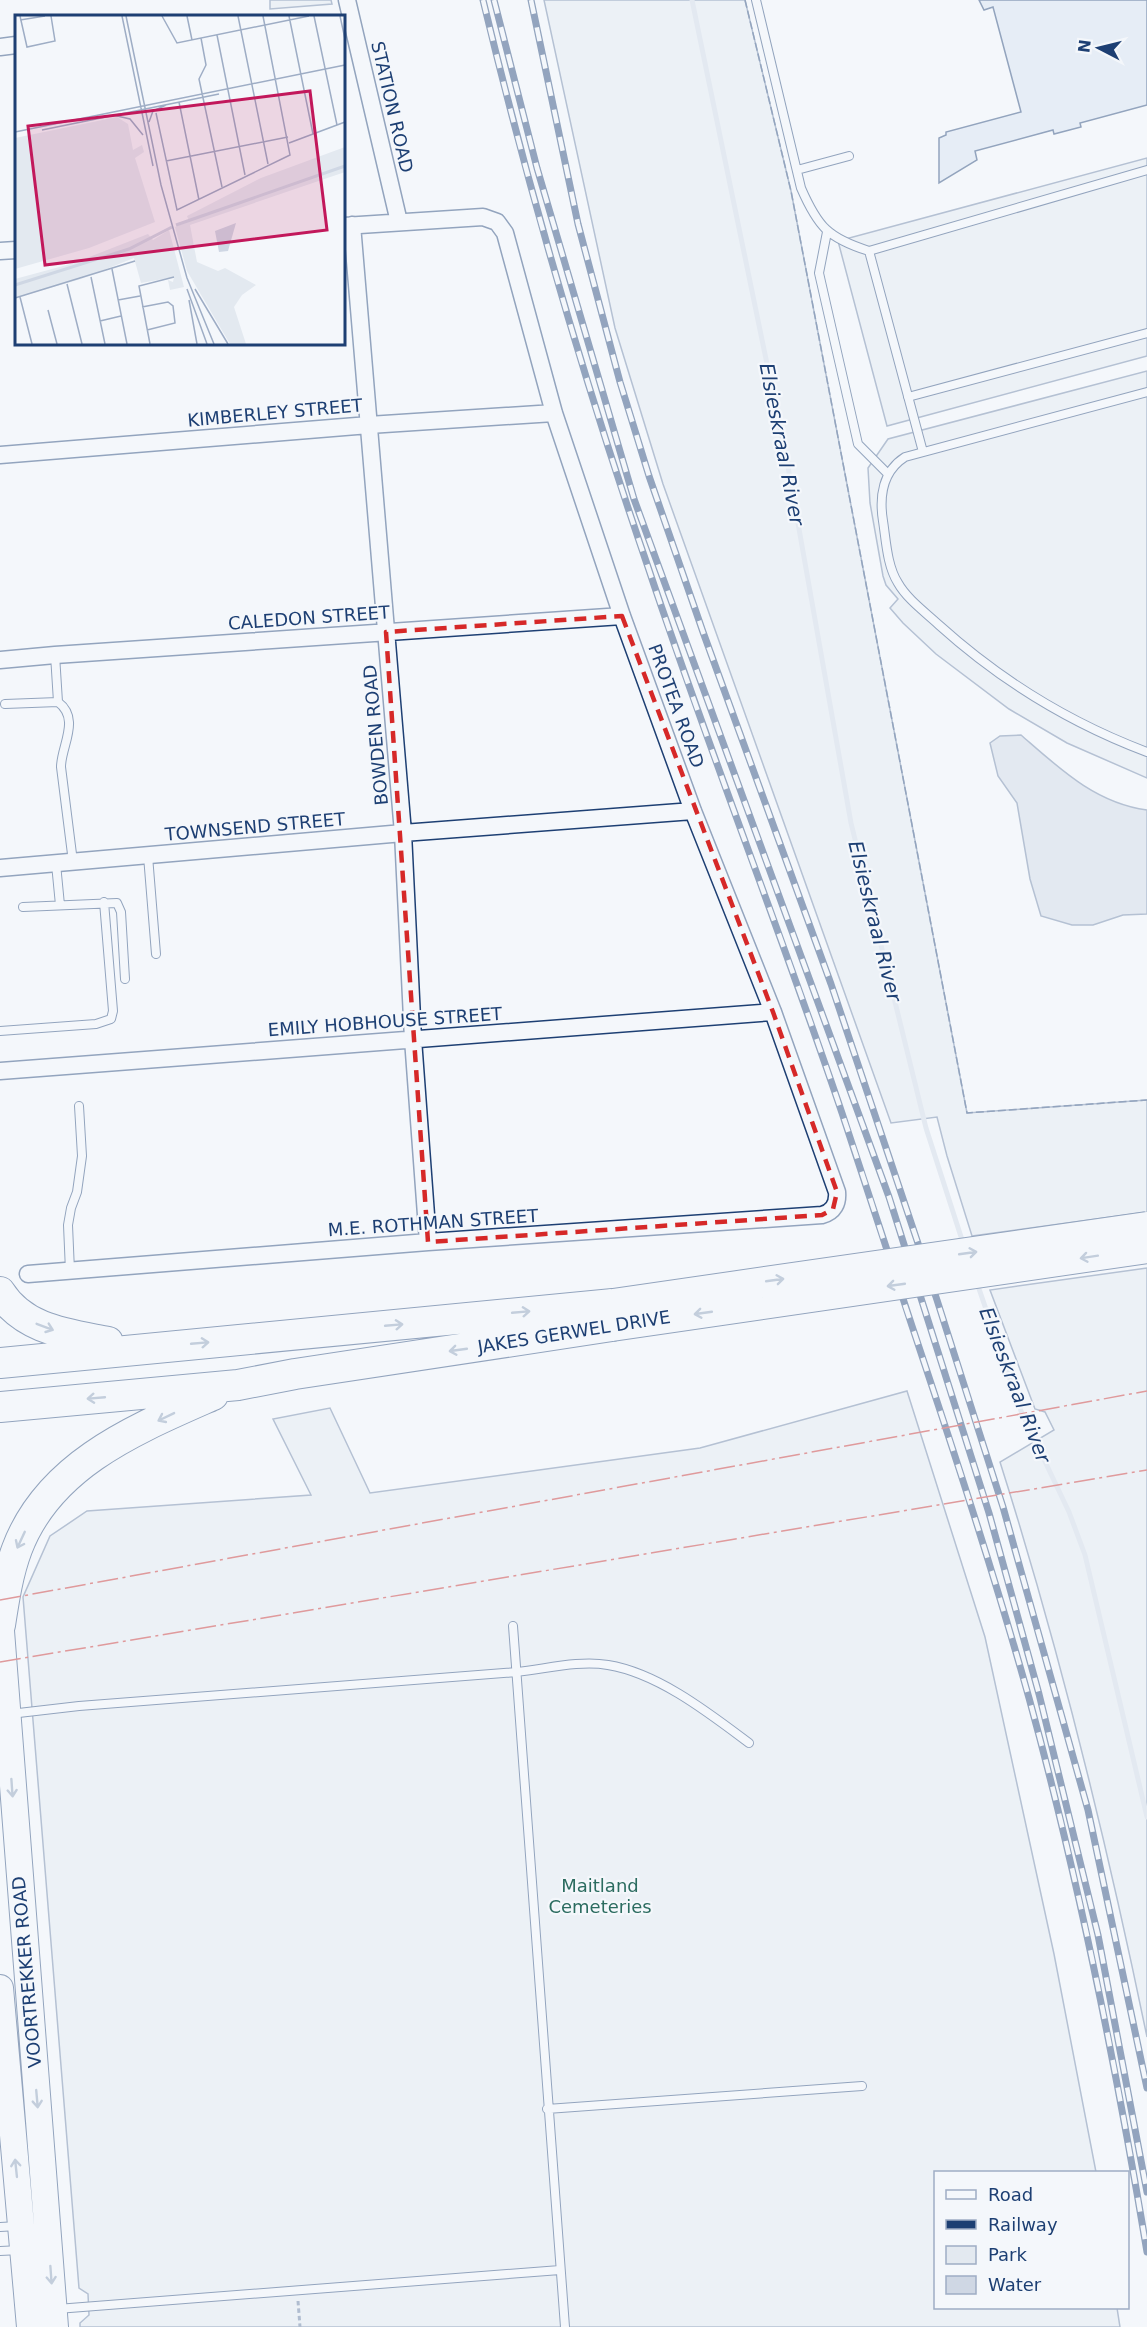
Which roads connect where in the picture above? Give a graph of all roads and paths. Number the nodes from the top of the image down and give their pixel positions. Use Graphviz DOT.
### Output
graph roads {
  1 [pos="347,0"];
  2 [pos="756,0"];
  3 [pos="348,20"];
  4 [pos="15,45"];
  5 [pos="0,47"];
  6 [pos="849,156"];
  7 [pos="797,170"];
  8 [pos="1147,170"];
  9 [pos="399,222"];
  10 [pos="348,226"];
  11 [pos="827,232"];
  12 [pos="15,250"];
  13 [pos="0,251"];
  14 [pos="869,251"];
  15 [pos="1147,333"];
  16 [pos="1147,392"];
  17 [pos="908,398"];
  18 [pos="554,413"];
  19 [pos="369,425"];
  20 [pos="923,452"];
  21 [pos="0,455"];
  22 [pos="888,474"];
  23 [pos="622,616"];
  24 [pos="386,632"];
  25 [pos="55,655"];
  26 [pos="0,660"];
  27 [pos="58,702"];
  28 [pos="5,705"];
  29 [pos="1147,752"];
  30 [pos="693,811"];
  31 [pos="403,833"];
  32 [pos="148,856"];
  33 [pos="73,862"];
  34 [pos="56,864"];
  35 [pos="0,868"];
  36 [pos="104,902"];
  37 [pos="60,905"];
  38 [pos="23,906"];
  39 [pos="156,954"];
  40 [pos="125,979"];
  41 [pos="773,1012"];
  42 [pos="0,1031"];
  43 [pos="413,1039"];
  44 [pos="0,1071"];
  45 [pos="79,1106"];
  46 [pos="836,1204"];
  47 [pos="1147,1227"];
  48 [pos="428,1242"];
  49 [pos="1147,1248"];
  50 [pos="70,1271"];
  51 [pos="28,1274"];
  52 [pos="0,1292"];
  53 [pos="613,1315"];
  54 [pos="141,1348"];
  55 [pos="0,1362"];
  56 [pos="238,1385"];
  57 [pos="0,1407"];
  58 [pos="0,1618"];
  59 [pos="0,1625"];
  60 [pos="513,1626"];
  61 [pos="517,1672"];
  62 [pos="7,1715"];
  63 [pos="749,1743"];
  64 [pos="0,1988"];
  65 [pos="862,2086"];
  66 [pos="547,2109"];
  67 [pos="28,2237"];
  68 [pos="560,2270"];
  69 [pos="297,2290"];
  70 [pos="54,2318"];
  71 [pos="30,2327"];
  72 [pos="300,2327"];
  73 [pos="565,2327"];
  1 -- 3 [label="street, STATION ROAD"];
  2 -- 7 [label="lane"];
  3 -- 9 [label="street, STATION ROAD"];
  4 -- 5 [label="street"];
  6 -- 7 [label="lane"];
  7 -- 11 [label="lane"];
  8 -- 14 [label="lane"];
  9 -- 10 [label="street"];
  9 -- 18 [label="street, PROTEA ROAD"];
  10 -- 19 [label="street, BOWDEN ROAD"];
  11 -- 14 [label="lane"];
  11 -- 22 [label="lane"];
  12 -- 13 [label="street"];
  14 -- 17 [label="lane"];
  15 -- 17 [label="lane"];
  16 -- 20 [label="lane"];
  17 -- 20 [label="lane"];
  18 -- 19 [label="street, KIMBERLEY STREET"];
  18 -- 23 [label="street, PROTEA ROAD"];
  19 -- 21 [label="street, KIMBERLEY STREET"];
  19 -- 24 [label="street, BOWDEN ROAD"];
  20 -- 22 [label="lane"];
  22 -- 29 [label="lane"];
  23 -- 24 [label="street, CALEDON STREET"];
  23 -- 30 [label="street, PROTEA ROAD"];
  24 -- 25 [label="street, CALEDON STREET"];
  24 -- 31 [label="street, BOWDEN ROAD"];
  25 -- 26 [label="street, CALEDON STREET"];
  25 -- 27 [label="lane"];
  27 -- 28 [label="lane"];
  27 -- 33 [label="lane"];
  30 -- 31 [label="street, TOWNSEND STREET"];
  30 -- 41 [label="street, PROTEA ROAD"];
  31 -- 32 [label="street, TOWNSEND STREET"];
  31 -- 43 [label="street, BOWDEN ROAD"];
  32 -- 33 [label="street, TOWNSEND STREET"];
  32 -- 39 [label="lane"];
  33 -- 34 [label="street, TOWNSEND STREET"];
  34 -- 35 [label="street, TOWNSEND STREET"];
  34 -- 37 [label="lane"];
  36 -- 37 [label="lane"];
  36 -- 40 [label="lane"];
  36 -- 42 [label="lane"];
  37 -- 38 [label="lane"];
  41 -- 43 [label="street, EMILY HOBHOUSE STREET"];
  41 -- 46 [label="street, PROTEA ROAD"];
  43 -- 44 [label="street, EMILY HOBHOUSE STREET"];
  43 -- 48 [label="street, BOWDEN ROAD"];
  45 -- 50 [label="lane"];
  46 -- 48 [label="street, M.E. ROTHMAN STREET"];
  53 -- 47 [label="highway, JAKES GERWEL DRIVE, one-way, bridge"];
  48 -- 50 [label="street, M.E. ROTHMAN STREET"];
  49 -- 53 [label="highway, JAKES GERWEL DRIVE, one-way, bridge"];
  50 -- 51 [label="street, M.E. ROTHMAN STREET"];
  52 -- 54 [label="highway, one-way"];
  54 -- 53 [label="highway, JAKES GERWEL DRIVE, one-way"];
  53 -- 56 [label="highway, JAKES GERWEL DRIVE, one-way"];
  54 -- 55 [label="highway, JAKES GERWEL DRIVE"];
  56 -- 57 [label="highway, JAKES GERWEL DRIVE, one-way"];
  56 -- 59 [label="highway, one-way"];
  58 -- 59 [label="main road, VOORTREKKER ROAD"];
  59 -- 62 [label="main road, VOORTREKKER ROAD"];
  60 -- 61 [label="lane"];
  61 -- 62 [label="lane"];
  61 -- 63 [label="lane"];
  61 -- 66 [label="lane"];
  62 -- 67 [label="main road, VOORTREKKER ROAD, one-way"];
  67 -- 64 [label="main road, VOORTREKKER ROAD, one-way"];
  65 -- 66 [label="lane"];
  66 -- 68 [label="lane"];
  67 -- 70 [label="main road, VOORTREKKER ROAD, one-way"];
  67 -- 71 [label="main road, VOORTREKKER ROAD"];
  68 -- 69 [label="lane"];
  68 -- 73 [label="lane"];
  69 -- 70 [label="lane"];
  69 -- 72 [label="path"];
}
